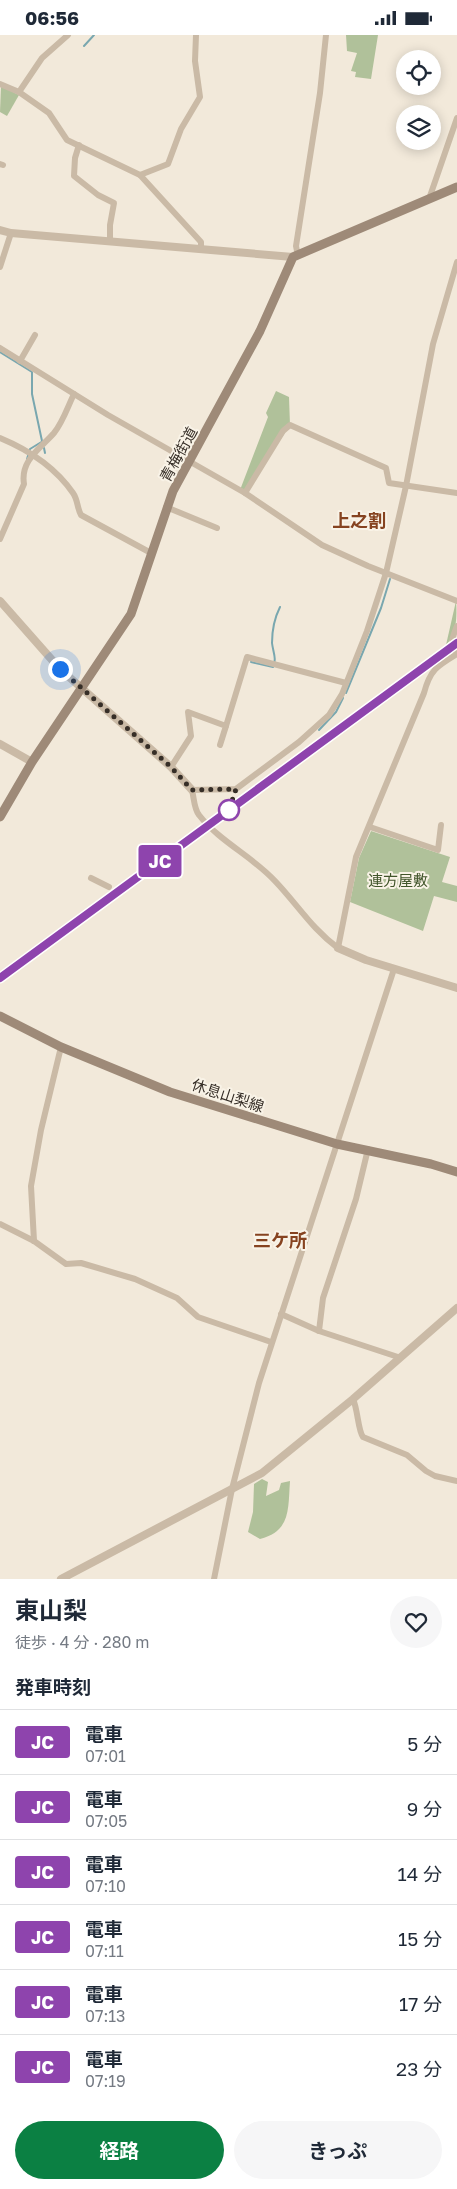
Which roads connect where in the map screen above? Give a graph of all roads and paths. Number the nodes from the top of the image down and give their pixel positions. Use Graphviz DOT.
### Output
graph roads {
  1 [pos="68,35"];
  2 [pos="196,35"];
  3 [pos="326,35"];
  4 [pos="0,84"];
  5 [pos="19,92"];
  6 [pos="457,118"];
  7 [pos="79,145"];
  8 [pos="140,175"];
  9 [pos="457,187"];
  10 [pos="429,199"];
  11 [pos="0,230"];
  12 [pos="11,233"];
  13 [pos="110,241"];
  14 [pos="201,248"];
  15 [pos="295,256"];
  16 [pos="457,262"];
  17 [pos="0,267"];
  18 [pos="35,335"];
  19 [pos="0,348"];
  20 [pos="20,361"];
  21 [pos="74,394"];
  22 [pos="0,438"];
  23 [pos="30,452"];
  24 [pos="189,463"];
  25 [pos="406,486"];
  26 [pos="245,493"];
  27 [pos="457,493"];
  28 [pos="166,507"];
  29 [pos="217,528"];
  30 [pos="0,539"];
  31 [pos="151,553"];
  32 [pos="386,573"];
  33 [pos="0,601"];
  34 [pos="457,601"];
  35 [pos="457,626"];
  36 [pos="457,653"];
  37 [pos="346,683"];
  38 [pos="82,689"];
  39 [pos="226,727"];
  40 [pos="0,744"];
  41 [pos="220,745"];
  42 [pos="32,762"];
  43 [pos="171,767"];
  44 [pos="192,790"];
  45 [pos="0,817"];
  46 [pos="441,825"];
  47 [pos="370,827"];
  48 [pos="90,878"];
  49 [pos="109,887"];
  50 [pos="338,948"];
  51 [pos="394,969"];
  52 [pos="457,988"];
  53 [pos="0,1016"];
  54 [pos="61,1047"];
  55 [pos="337,1144"];
  56 [pos="368,1149"];
  57 [pos="457,1172"];
  58 [pos="0,1224"];
  59 [pos="34,1241"];
  60 [pos="457,1308"];
  61 [pos="281,1314"];
  62 [pos="319,1331"];
  63 [pos="270,1342"];
  64 [pos="398,1357"];
  65 [pos="353,1399"];
  66 [pos="457,1481"];
  67 [pos="232,1489"];
  68 [pos="60,1579"];
  69 [pos="214,1579"];
  1 -- 5 [label="street"];
  2 -- 8 [label="street"];
  3 -- 15 [label="street"];
  4 -- 5 [label="street"];
  5 -- 7 [label="street"];
  6 -- 10 [label="street"];
  7 -- 8 [label="street"];
  7 -- 13 [label="street"];
  8 -- 14 [label="street"];
  9 -- 10 [label="main road"];
  10 -- 15 [label="main road"];
  11 -- 12 [label="street"];
  12 -- 13 [label="street"];
  12 -- 17 [label="street"];
  13 -- 14 [label="street"];
  14 -- 15 [label="street"];
  15 -- 24 [label="main road, 青梅街道"];
  16 -- 25 [label="street"];
  18 -- 20 [label="street"];
  19 -- 20 [label="street"];
  20 -- 21 [label="street"];
  21 -- 23 [label="street"];
  21 -- 24 [label="street"];
  22 -- 23 [label="street"];
  23 -- 30 [label="street"];
  23 -- 31 [label="street"];
  24 -- 26 [label="street"];
  24 -- 28 [label="main road, 青梅街道"];
  25 -- 26 [label="street"];
  25 -- 27 [label="street"];
  25 -- 32 [label="street"];
  26 -- 32 [label="street"];
  28 -- 29 [label="street"];
  28 -- 31 [label="main road, 青梅街道"];
  31 -- 38 [label="main road, 青梅街道"];
  32 -- 34 [label="street"];
  32 -- 37 [label="street"];
  33 -- 38 [label="street"];
  35 -- 36 [label="street"];
  36 -- 47 [label="street"];
  37 -- 39 [label="street"];
  37 -- 44 [label="street"];
  38 -- 42 [label="main road, 青梅街道"];
  38 -- 43 [label="street"];
  39 -- 41 [label="street"];
  39 -- 43 [label="street"];
  40 -- 42 [label="street"];
  42 -- 45 [label="main road, 青梅街道"];
  43 -- 44 [label="street"];
  44 -- 50 [label="street"];
  46 -- 47 [label="street"];
  47 -- 50 [label="street"];
  48 -- 49 [label="street"];
  50 -- 51 [label="street"];
  51 -- 52 [label="street"];
  51 -- 55 [label="street"];
  53 -- 54 [label="main road, 休息山梨線"];
  54 -- 55 [label="main road, 休息山梨線"];
  54 -- 59 [label="street"];
  55 -- 56 [label="main road, 休息山梨線"];
  55 -- 61 [label="street"];
  56 -- 57 [label="main road, 休息山梨線"];
  56 -- 62 [label="street"];
  58 -- 59 [label="street"];
  59 -- 63 [label="street"];
  60 -- 64 [label="street"];
  61 -- 62 [label="street"];
  61 -- 63 [label="street"];
  62 -- 64 [label="street"];
  63 -- 67 [label="street"];
  64 -- 65 [label="street"];
  65 -- 66 [label="street"];
  65 -- 67 [label="street"];
  67 -- 68 [label="street"];
  67 -- 69 [label="street"];
}
